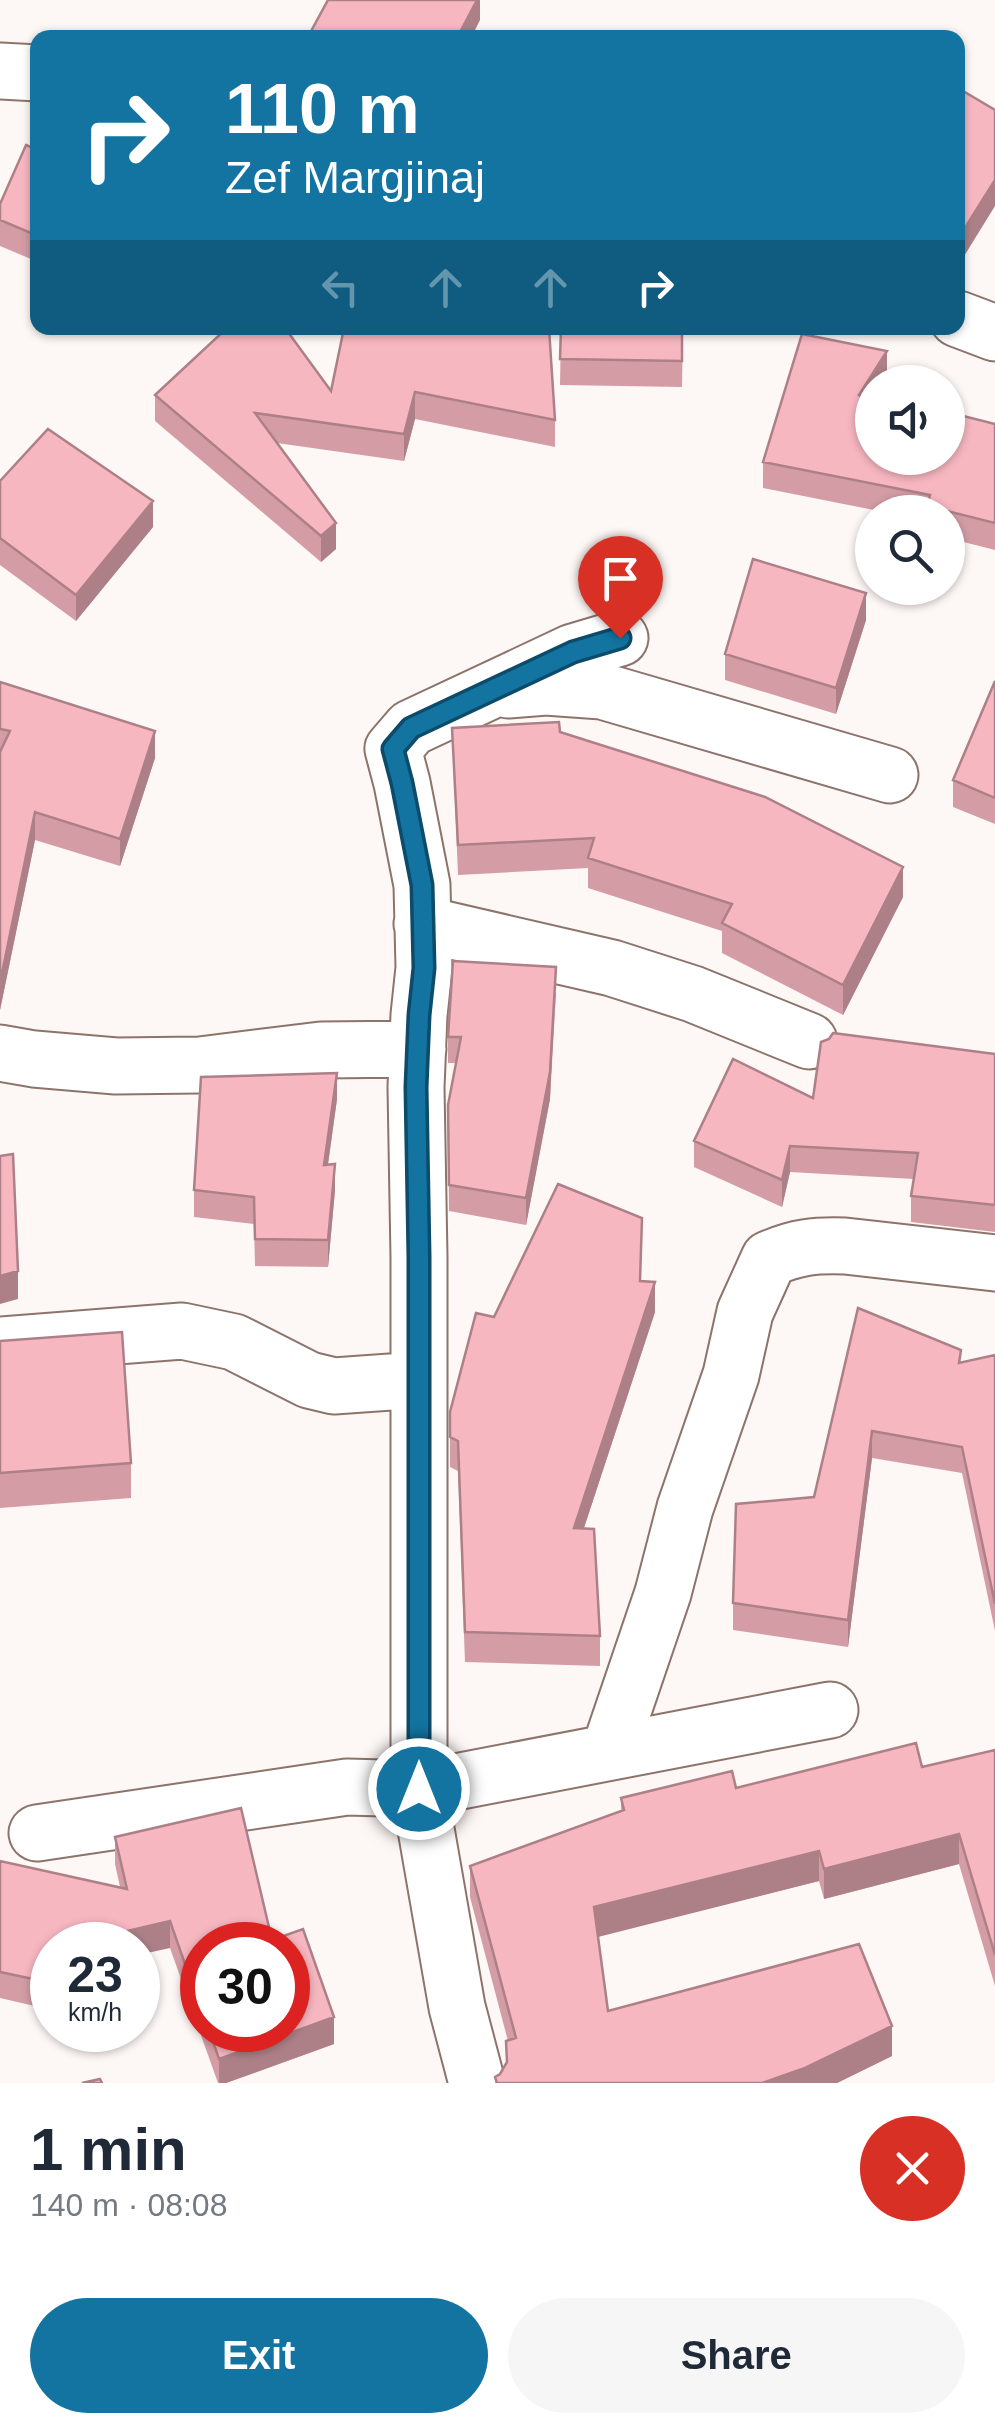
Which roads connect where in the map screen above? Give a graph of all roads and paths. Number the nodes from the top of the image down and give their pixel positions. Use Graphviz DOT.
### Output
graph roads {
  1 [pos="0,71"];
  2 [pos="30,73"];
  3 [pos="965,322"];
  4 [pos="995,333"];
  5 [pos="620,638"];
  6 [pos="490,691"];
  7 [pos="890,774"];
  8 [pos="422,924"];
  9 [pos="809,1041"];
  10 [pos="418,1049"];
  11 [pos="0,1054"];
  12 [pos="995,1262"];
  13 [pos="0,1345"];
  14 [pos="419,1380"];
  15 [pos="830,1710"];
  16 [pos="609,1752"];
  17 [pos="419,1789"];
  18 [pos="37,1833"];
  19 [pos="478,2083"];
  1 -- 2 [label="street"];
  3 -- 4 [label="street"];
  5 -- 6 [label="street"];
  6 -- 7 [label="street"];
  6 -- 8 [label="street"];
  8 -- 9 [label="street"];
  8 -- 10 [label="street"];
  10 -- 11 [label="street"];
  10 -- 14 [label="street"];
  12 -- 16 [label="street"];
  13 -- 14 [label="street"];
  14 -- 17 [label="street"];
  15 -- 16 [label="street"];
  16 -- 17 [label="street"];
  17 -- 18 [label="street"];
  17 -- 19 [label="street"];
}
